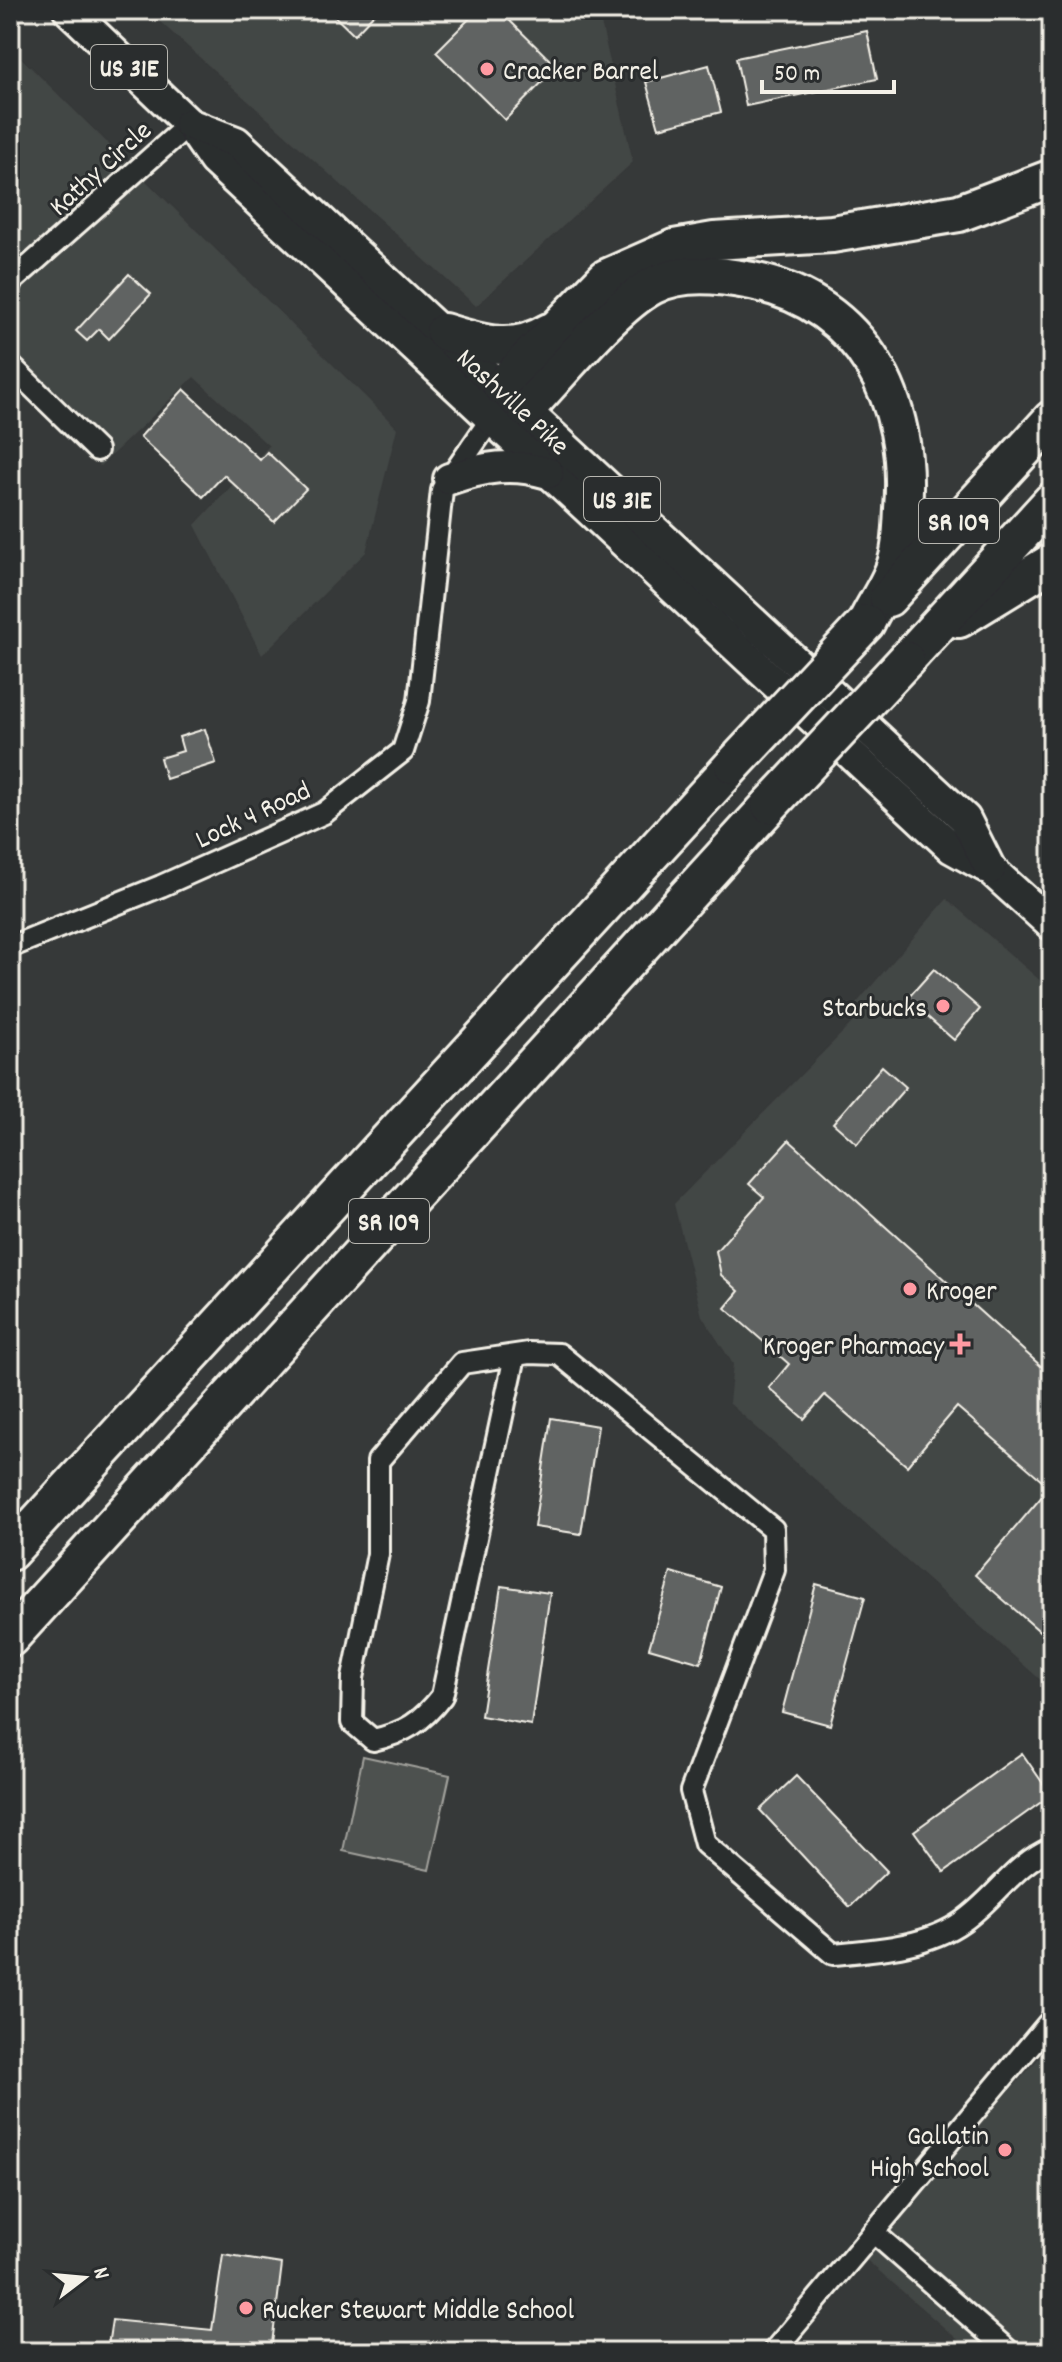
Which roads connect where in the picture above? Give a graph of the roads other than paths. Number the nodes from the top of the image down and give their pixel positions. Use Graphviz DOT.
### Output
graph roads {
  1 [pos="69,10"];
  2 [pos="189,124"];
  3 [pos="1052,178"];
  4 [pos="10,283"];
  5 [pos="564,322"];
  6 [pos="444,332"];
  7 [pos="10,365"];
  8 [pos="506,405"];
  9 [pos="1052,419"];
  10 [pos="97,450"];
  11 [pos="549,473"];
  12 [pos="449,479"];
  13 [pos="1052,501"];
  14 [pos="1052,562"];
  15 [pos="866,623"];
  16 [pos="915,650"];
  17 [pos="990,869"];
  18 [pos="1052,925"];
  19 [pos="10,947"];
  20 [pos="515,1356"];
  21 [pos="10,1552"];
  22 [pos="10,1638"];
  23 [pos="1052,1848"];
  24 [pos="1052,2019"];
  25 [pos="873,2232"];
  26 [pos="773,2352"];
  27 [pos="1010,2352"];
  1 -- 2 [label="main road, Nashville Pike / US 31E"];
  2 -- 4 [label="street, Kathy Circle"];
  2 -- 6 [label="main road, Nashville Pike / US 31E"];
  2 -- 8 [label="main road, Nashville Pike / US 31E"];
  3 -- 5 [label="highway"];
  5 -- 6 [label="highway"];
  5 -- 8 [label="highway"];
  6 -- 8 [label="main road, Nashville Pike / US 31E"];
  7 -- 10 [label="street"];
  8 -- 11 [label="main road, Nashville Pike / US 31E"];
  8 -- 12 [label="street, Lock 4 Road"];
  8 -- 15 [label="highway"];
  8 -- 17 [label="main road, Nashville Pike / US 31E"];
  9 -- 15 [label="highway, SR 109"];
  11 -- 12 [label="main road"];
  11 -- 17 [label="main road, Nashville Pike / US 31E"];
  12 -- 19 [label="street, Lock 4 Road"];
  13 -- 16 [label="highway, SR 109"];
  14 -- 16 [label="highway"];
  15 -- 21 [label="highway, SR 109, bridge"];
  16 -- 22 [label="highway, SR 109, bridge"];
  17 -- 18 [label="main road, Nashville Pike / US 31E"];
  20 -- 20 [label="street"];
  20 -- 23 [label="street"];
  24 -- 25 [label="street"];
  25 -- 26 [label="street"];
  25 -- 27 [label="street"];
}
